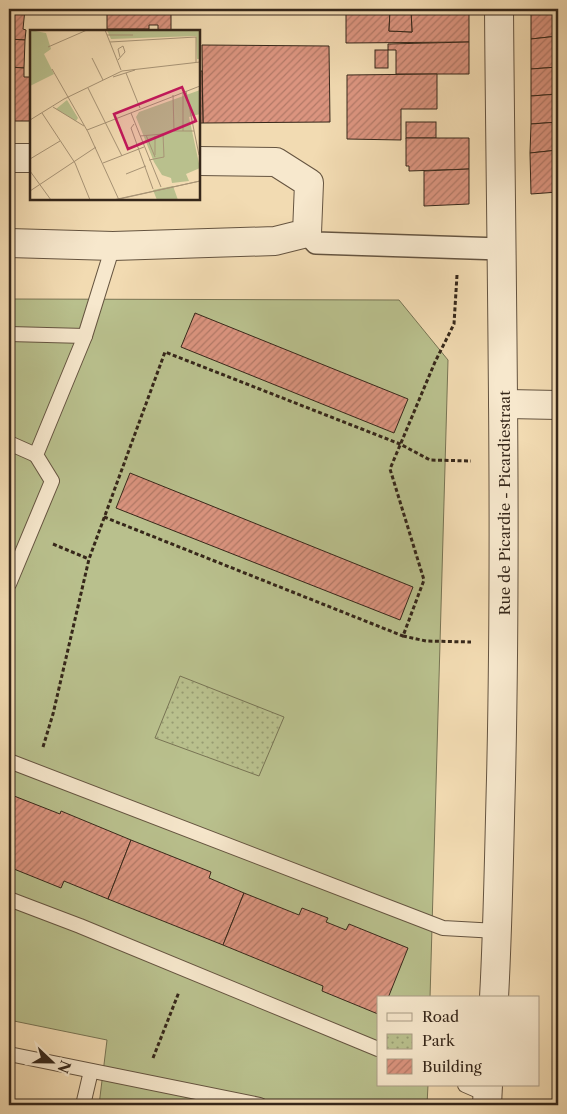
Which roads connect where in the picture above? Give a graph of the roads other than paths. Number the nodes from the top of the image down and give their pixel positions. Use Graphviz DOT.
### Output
graph roads {
  1 [pos="499,9"];
  2 [pos="9,158"];
  3 [pos="30,158"];
  4 [pos="200,161"];
  5 [pos="307,233"];
  6 [pos="9,243"];
  7 [pos="113,246"];
  8 [pos="501,249"];
  9 [pos="9,334"];
  10 [pos="85,336"];
  11 [pos="503,404"];
  12 [pos="558,405"];
  13 [pos="9,443"];
  14 [pos="36,455"];
  15 [pos="9,584"];
  16 [pos="9,760"];
  17 [pos="9,899"];
  18 [pos="497,931"];
  19 [pos="494,996"];
  20 [pos="377,1050"];
  21 [pos="9,1054"];
  22 [pos="92,1071"];
  23 [pos="83,1105"];
  24 [pos="260,1105"];
  1 -- 8 [label="street, Rue de Picardie - Picardiestraat"];
  2 -- 3 [label="street"];
  4 -- 5 [label="street"];
  5 -- 7 [label="street"];
  5 -- 8 [label="street"];
  6 -- 7 [label="street"];
  7 -- 10 [label="lane"];
  8 -- 11 [label="street, Rue de Picardie - Picardiestraat"];
  9 -- 10 [label="lane"];
  10 -- 14 [label="lane"];
  11 -- 12 [label="street"];
  11 -- 18 [label="street, Rue de Picardie - Picardiestraat"];
  13 -- 14 [label="lane"];
  14 -- 15 [label="lane"];
  16 -- 18 [label="lane"];
  17 -- 20 [label="lane"];
  18 -- 19 [label="street, Rue de Picardie - Picardiestraat"];
  21 -- 22 [label="lane"];
  22 -- 23 [label="lane"];
  22 -- 24 [label="lane"];
}
